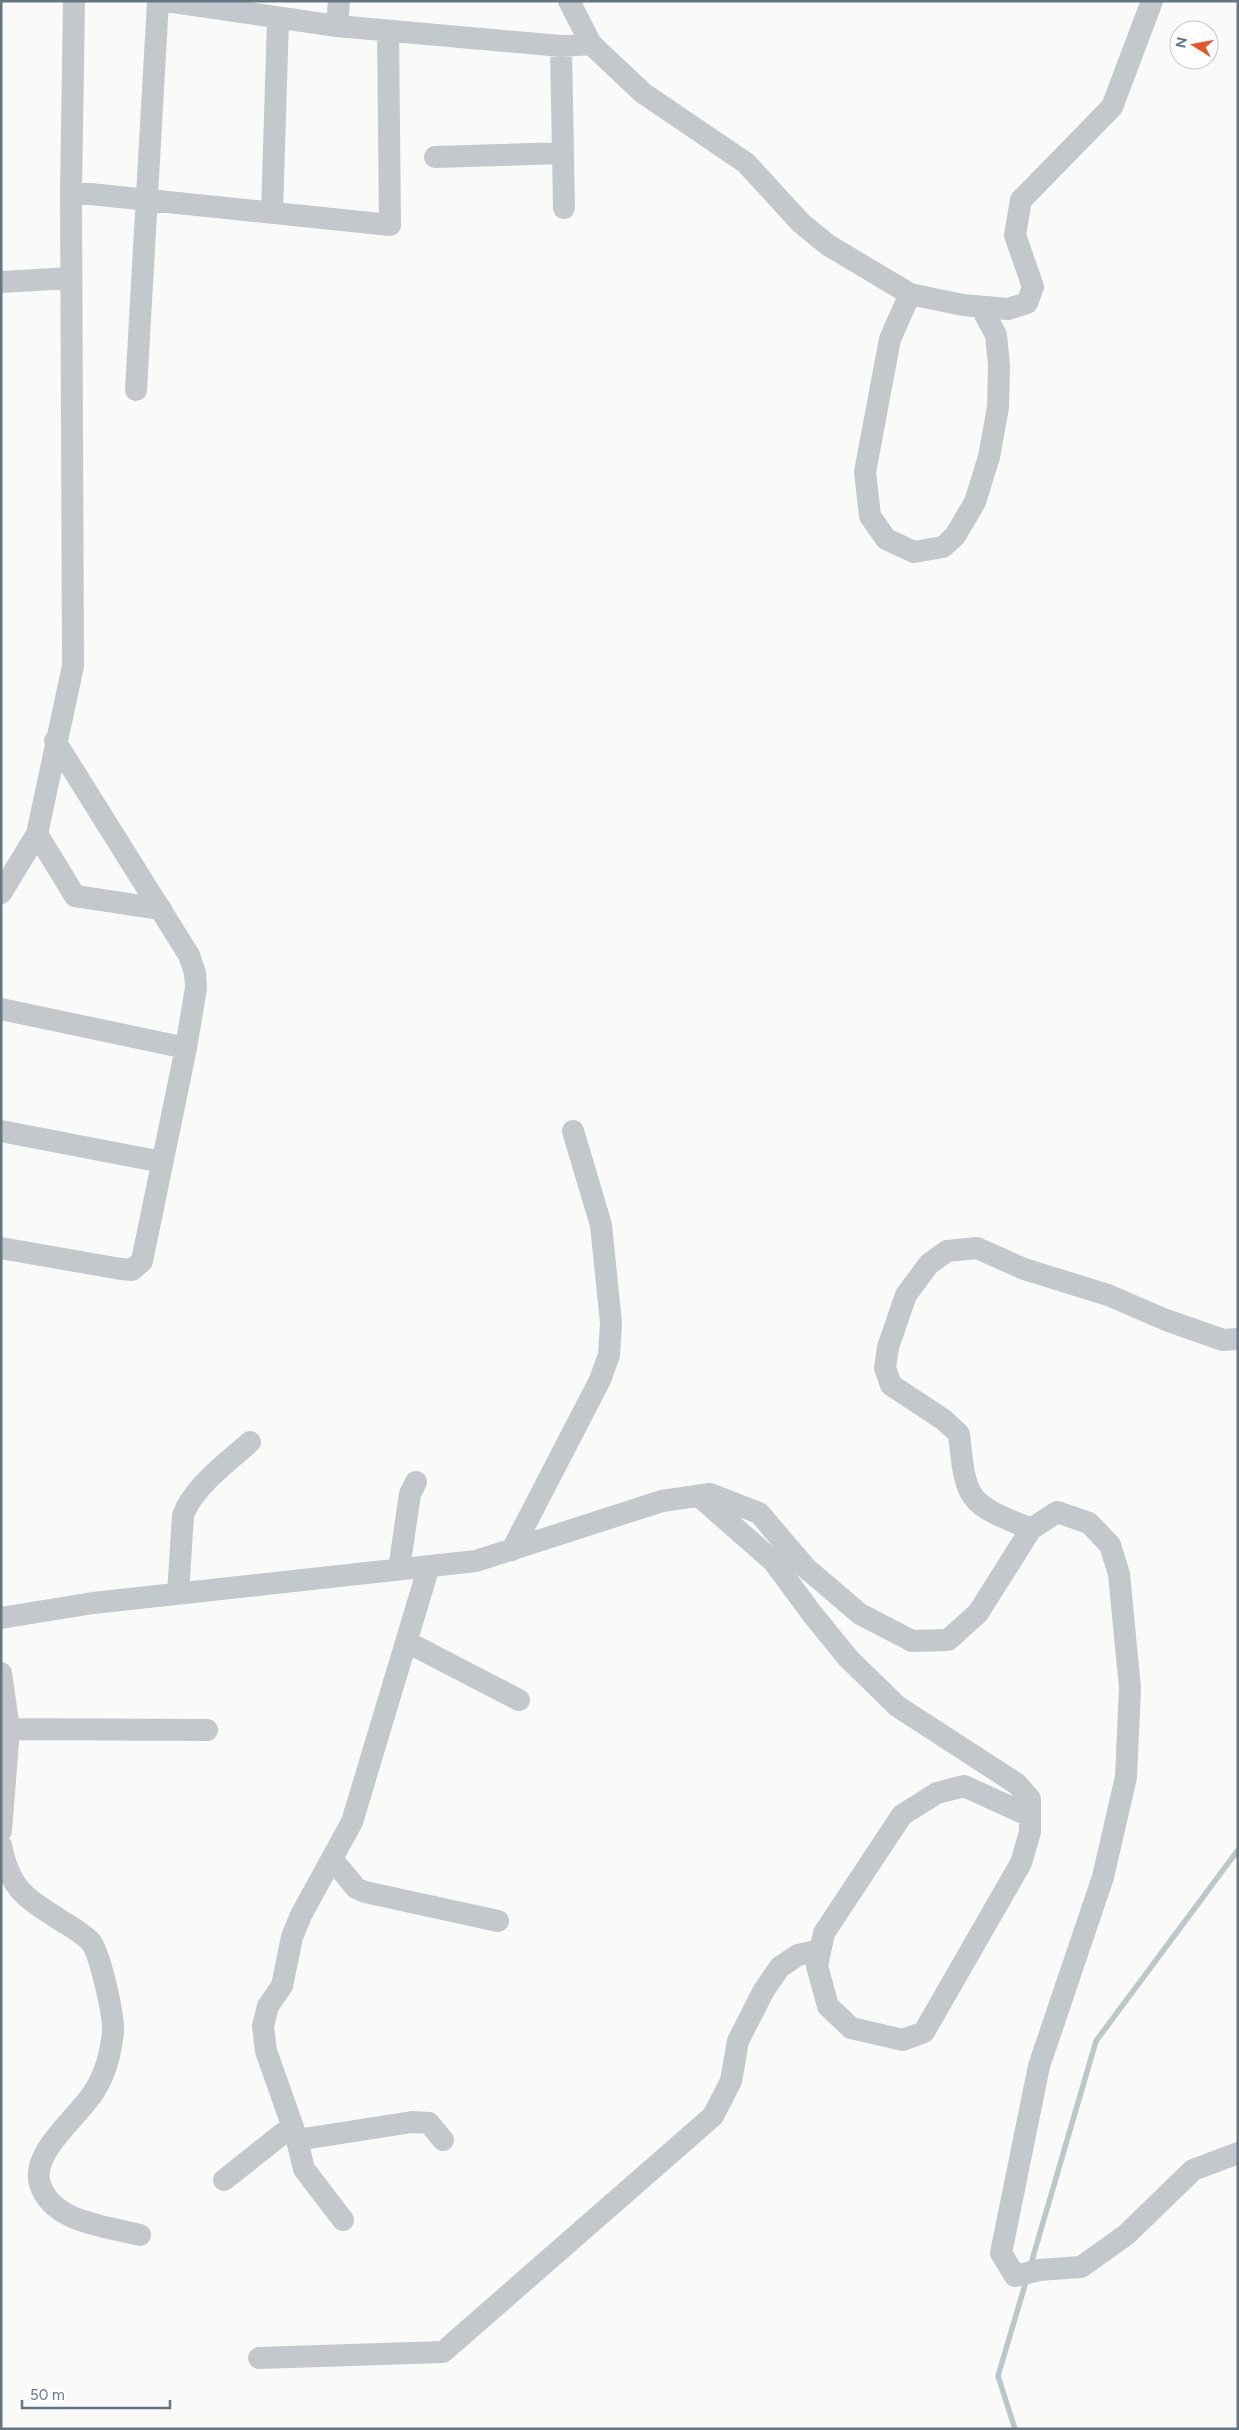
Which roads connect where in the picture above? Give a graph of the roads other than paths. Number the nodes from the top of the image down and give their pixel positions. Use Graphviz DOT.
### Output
graph roads {
  1 [pos="74,1"];
  2 [pos="339,1"];
  3 [pos="569,1"];
  4 [pos="1152,1"];
  5 [pos="171,2"];
  6 [pos="278,19"];
  7 [pos="337,26"];
  8 [pos="388,31"];
  9 [pos="592,44"];
  10 [pos="561,46"];
  11 [pos="563,154"];
  12 [pos="435,157"];
  13 [pos="71,192"];
  14 [pos="146,200"];
  15 [pos="564,208"];
  16 [pos="272,212"];
  17 [pos="71,278"];
  18 [pos="1,282"];
  19 [pos="910,294"];
  20 [pos="980,307"];
  21 [pos="136,390"];
  22 [pos="55,740"];
  23 [pos="37,834"];
  24 [pos="1,893"];
  25 [pos="161,910"];
  26 [pos="1,1009"];
  27 [pos="186,1048"];
  28 [pos="1,1131"];
  29 [pos="573,1131"];
  30 [pos="162,1162"];
  31 [pos="1,1248"];
  32 [pos="1238,1339"];
  33 [pos="250,1442"];
  34 [pos="416,1482"];
  35 [pos="699,1496"];
  36 [pos="1030,1528"];
  37 [pos="512,1550"];
  38 [pos="429,1566"];
  39 [pos="399,1569"];
  40 [pos="178,1594"];
  41 [pos="1,1618"];
  42 [pos="406,1642"];
  43 [pos="1,1673"];
  44 [pos="520,1700"];
  45 [pos="9,1729"];
  46 [pos="207,1730"];
  47 [pos="1030,1816"];
  48 [pos="1,1831"];
  49 [pos="1,1845"];
  50 [pos="332,1859"];
  51 [pos="498,1921"];
  52 [pos="820,1950"];
  53 [pos="295,2133"];
  54 [pos="443,2140"];
  55 [pos="1238,2153"];
  56 [pos="224,2180"];
  57 [pos="343,2220"];
  58 [pos="140,2235"];
  59 [pos="258,2358"];
  1 -- 13 [label="street"];
  2 -- 7 [label="street"];
  3 -- 9 [label="street"];
  4 -- 20 [label="street"];
  5 -- 6 [label="street"];
  5 -- 14 [label="street"];
  6 -- 7 [label="street"];
  6 -- 16 [label="street"];
  7 -- 8 [label="street"];
  8 -- 10 [label="street"];
  8 -- 16 [label="street"];
  9 -- 10 [label="street"];
  9 -- 19 [label="street"];
  10 -- 11 [label="street"];
  11 -- 12 [label="street"];
  11 -- 15 [label="street"];
  13 -- 14 [label="street"];
  13 -- 17 [label="street"];
  14 -- 16 [label="street"];
  14 -- 21 [label="street"];
  17 -- 18 [label="street"];
  17 -- 22 [label="street"];
  19 -- 20 [label="street"];
  19 -- 20 [label="street"];
  22 -- 23 [label="street"];
  22 -- 25 [label="street"];
  23 -- 24 [label="street"];
  23 -- 25 [label="street"];
  25 -- 27 [label="street"];
  26 -- 27 [label="street"];
  27 -- 30 [label="street"];
  28 -- 30 [label="street"];
  29 -- 37 [label="street"];
  30 -- 31 [label="street"];
  32 -- 36 [label="street"];
  33 -- 40 [label="street"];
  34 -- 39 [label="street"];
  35 -- 36 [label="street"];
  35 -- 37 [label="street"];
  35 -- 47 [label="street"];
  36 -- 55 [label="street"];
  37 -- 38 [label="street"];
  38 -- 39 [label="street"];
  38 -- 42 [label="street"];
  39 -- 40 [label="street"];
  40 -- 41 [label="street"];
  42 -- 44 [label="street"];
  42 -- 50 [label="street"];
  43 -- 45 [label="street"];
  45 -- 46 [label="street"];
  45 -- 48 [label="street"];
  47 -- 52 [label="street"];
  47 -- 52 [label="street"];
  49 -- 58 [label="street"];
  50 -- 51 [label="street"];
  50 -- 53 [label="street"];
  52 -- 59 [label="street"];
  53 -- 54 [label="street"];
  53 -- 56 [label="street"];
  53 -- 57 [label="street"];
}
